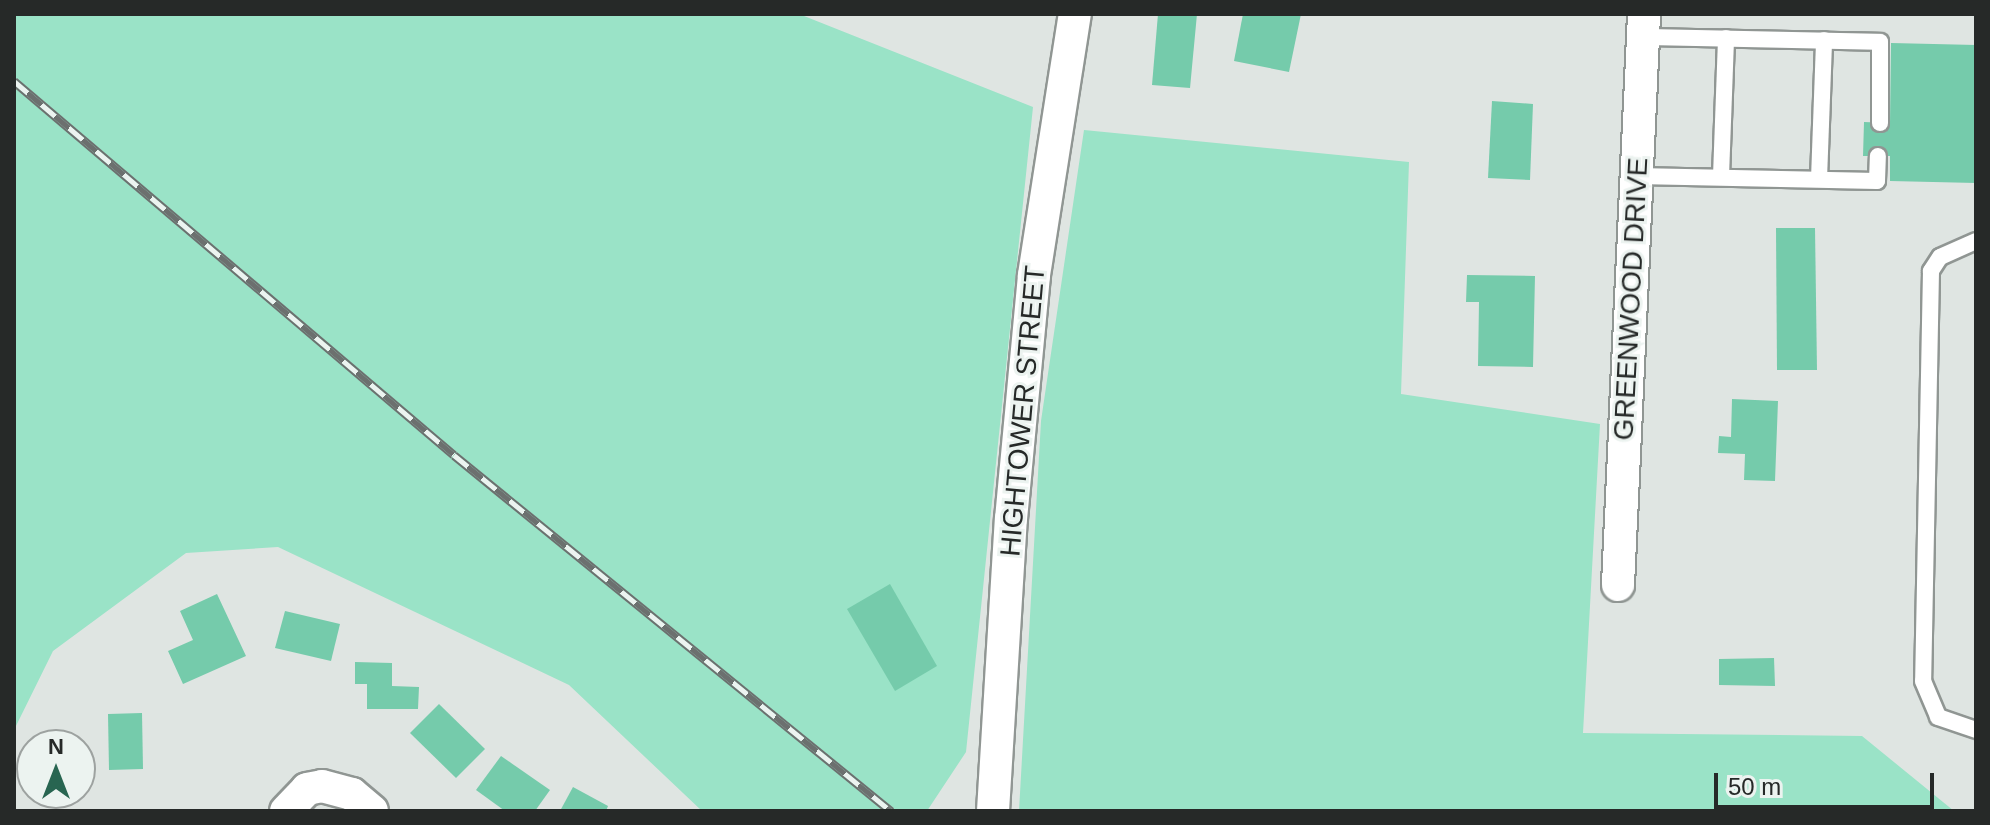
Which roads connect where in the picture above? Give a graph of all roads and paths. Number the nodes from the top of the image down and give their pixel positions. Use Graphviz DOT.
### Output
graph roads {
  1 [pos="1075,14"];
  2 [pos="1644,25"];
  3 [pos="1726,38"];
  4 [pos="1824,40"];
  5 [pos="1880,123"];
  6 [pos="1878,156"];
  7 [pos="1637,176"];
  8 [pos="1721,176"];
  9 [pos="1819,179"];
  10 [pos="1976,241"];
  11 [pos="1618,585"];
  12 [pos="1976,730"];
  13 [pos="288,806"];
  14 [pos="372,811"];
  15 [pos="993,811"];
  1 -- 15 [label="street, HIGHTOWER STREET"];
  2 -- 3 [label="lane"];
  2 -- 7 [label="street, GREENWOOD DRIVE"];
  3 -- 4 [label="lane"];
  3 -- 8 [label="lane"];
  4 -- 5 [label="lane"];
  4 -- 9 [label="lane"];
  6 -- 9 [label="lane"];
  7 -- 8 [label="lane"];
  7 -- 11 [label="street, GREENWOOD DRIVE"];
  8 -- 9 [label="lane"];
  10 -- 12 [label="lane"];
  13 -- 14 [label="street"];
}
